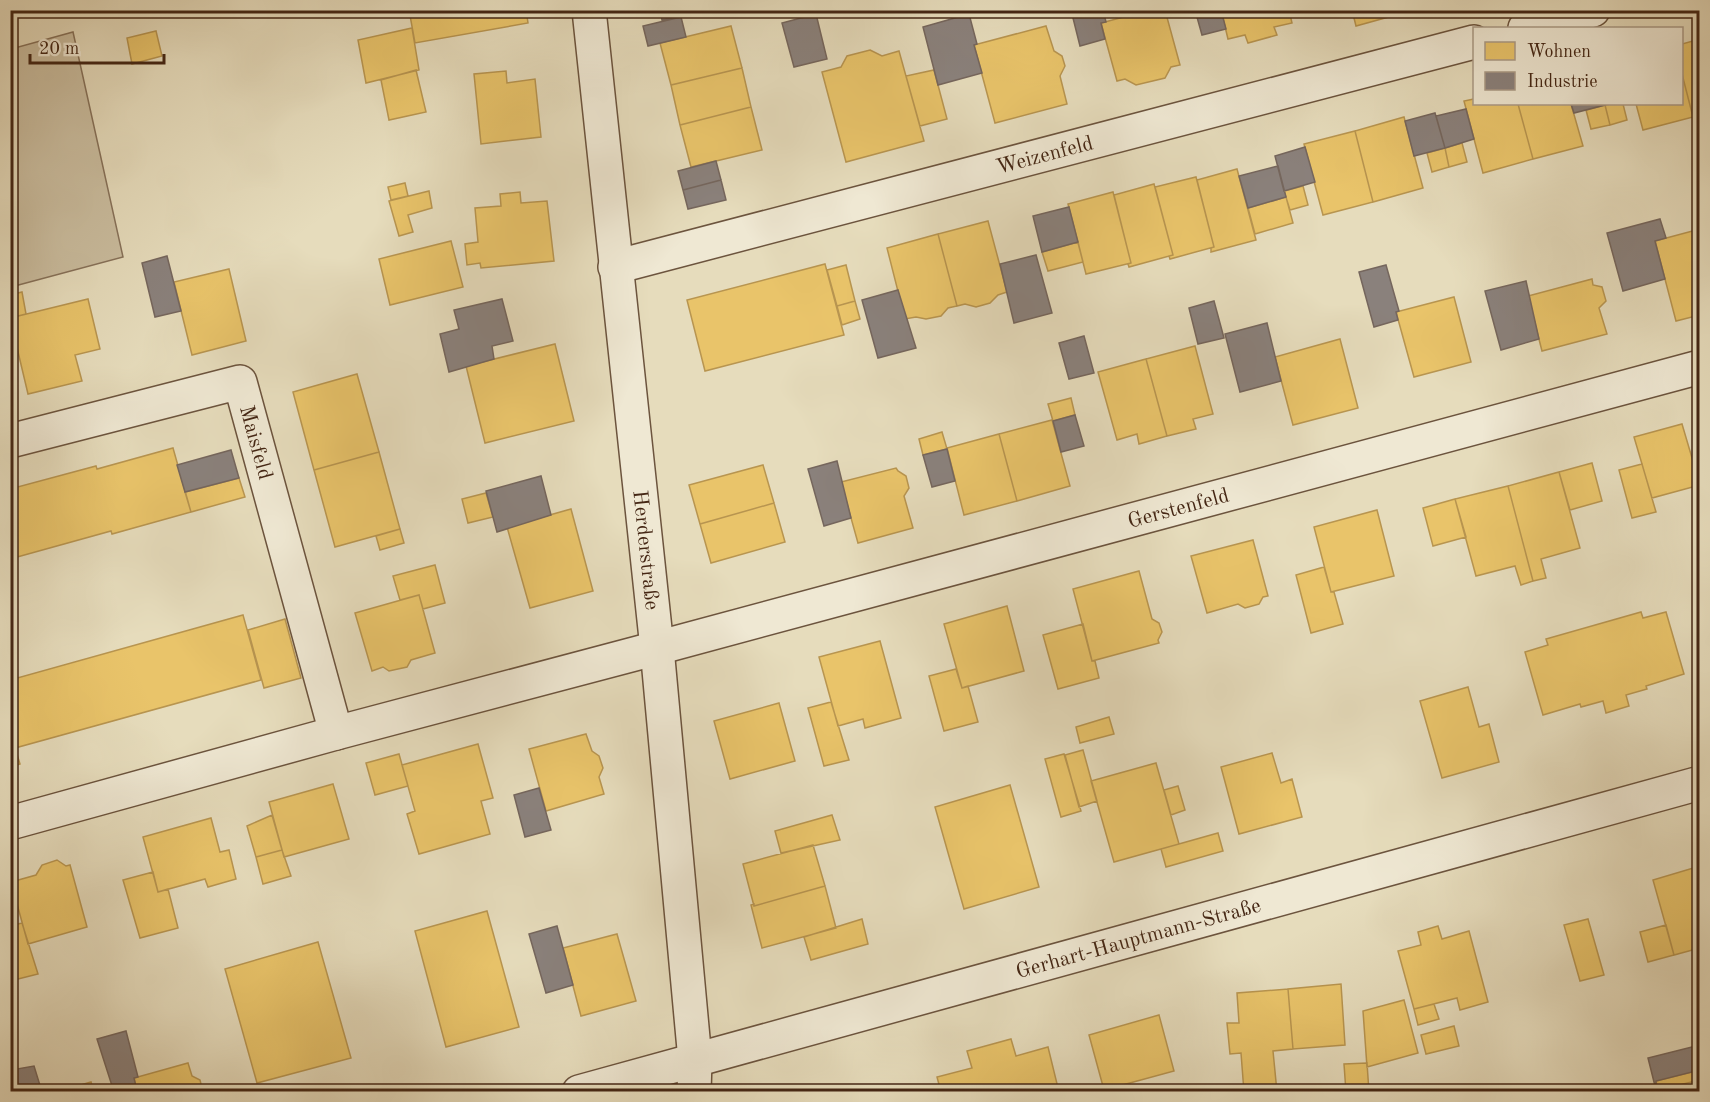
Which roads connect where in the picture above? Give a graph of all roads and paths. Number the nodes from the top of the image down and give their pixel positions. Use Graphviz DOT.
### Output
graph roads {
  1 [pos="589,10"];
  2 [pos="1593,10"];
  3 [pos="1529,27"];
  4 [pos="1473,42"];
  5 [pos="615,267"];
  6 [pos="1700,367"];
  7 [pos="10,441"];
  8 [pos="657,648"];
  9 [pos="336,733"];
  10 [pos="1700,783"];
  11 [pos="10,823"];
  12 [pos="695,1076"];
  13 [pos="579,1092"];
  1 -- 5 [label="street, Herderstraße"];
  2 -- 3 [label="street"];
  4 -- 5 [label="street, Weizenfeld"];
  5 -- 8 [label="street, Herderstraße"];
  6 -- 8 [label="street, Gerstenfeld"];
  7 -- 9 [label="street, Maisfeld"];
  8 -- 9 [label="street"];
  8 -- 12 [label="street, Herderstraße"];
  9 -- 11 [label="street"];
  10 -- 12 [label="street, Gerhart-Hauptmann-Straße"];
  12 -- 13 [label="street, Gerhart-Hauptmann-Straße"];
}
